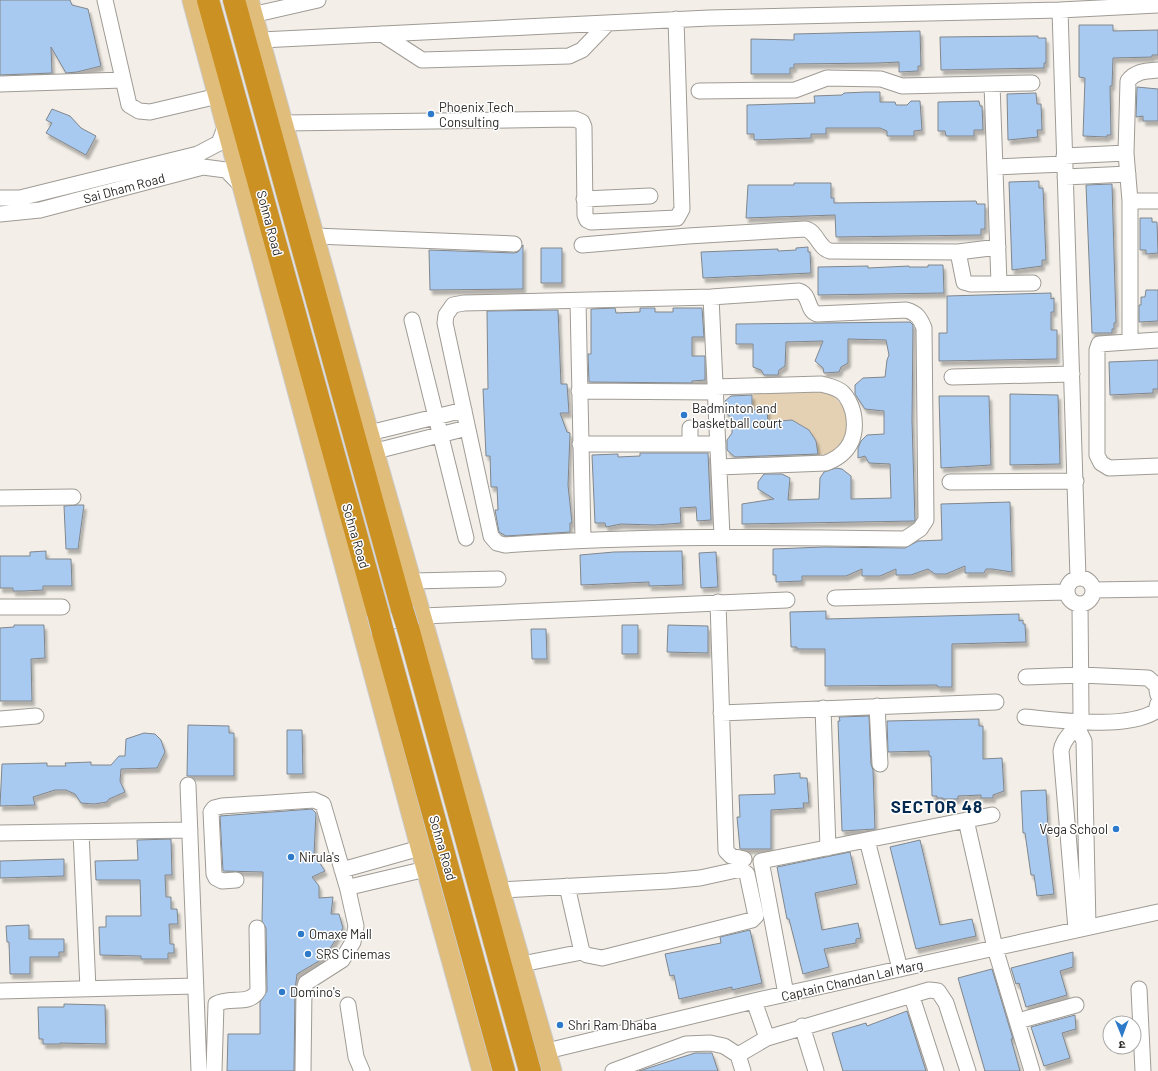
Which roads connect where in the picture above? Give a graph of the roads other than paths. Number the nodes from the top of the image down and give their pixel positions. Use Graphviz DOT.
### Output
graph roads {
  1 [pos="105,0"];
  2 [pos="192,0"];
  3 [pos="208,0"];
  4 [pos="318,0"];
  5 [pos="248,3"];
  6 [pos="1158,5"];
  7 [pos="930,6"];
  8 [pos="1060,10"];
  9 [pos="676,19"];
  10 [pos="608,23"];
  11 [pos="382,34"];
  12 [pos="261,40"];
  13 [pos="1158,70"];
  14 [pos="123,80"];
  15 [pos="1032,83"];
  16 [pos="0,84"];
  17 [pos="992,84"];
  18 [pos="699,91"];
  19 [pos="218,96"];
  20 [pos="284,123"];
  21 [pos="226,125"];
  22 [pos="1126,153"];
  23 [pos="1065,166"];
  24 [pos="995,167"];
  25 [pos="1128,174"];
  26 [pos="109,175"];
  27 [pos="242,186"];
  28 [pos="113,191"];
  29 [pos="650,196"];
  30 [pos="0,198"];
  31 [pos="584,199"];
  32 [pos="1130,201"];
  33 [pos="1158,201"];
  34 [pos="0,214"];
  35 [pos="315,236"];
  36 [pos="514,244"];
  37 [pos="582,245"];
  38 [pos="998,247"];
  39 [pos="958,252"];
  40 [pos="1032,283"];
  41 [pos="999,284"];
  42 [pos="711,297"];
  43 [pos="578,301"];
  44 [pos="412,320"];
  45 [pos="1158,340"];
  46 [pos="1130,342"];
  47 [pos="1072,374"];
  48 [pos="952,377"];
  49 [pos="715,390"];
  50 [pos="579,391"];
  51 [pos="464,410"];
  52 [pos="435,416"];
  53 [pos="467,428"];
  54 [pos="690,428"];
  55 [pos="369,433"];
  56 [pos="439,434"];
  57 [pos="580,444"];
  58 [pos="690,444"];
  59 [pos="718,444"];
  60 [pos="376,451"];
  61 [pos="1158,466"];
  62 [pos="719,467"];
  63 [pos="1076,481"];
  64 [pos="950,482"];
  65 [pos="73,496"];
  66 [pos="0,498"];
  67 [pos="722,536"];
  68 [pos="466,538"];
  69 [pos="582,539"];
  70 [pos="1078,578"];
  71 [pos="498,579"];
  72 [pos="413,581"];
  73 [pos="1158,588"];
  74 [pos="1093,590"];
  75 [pos="1066,592"];
  76 [pos="835,598"];
  77 [pos="787,600"];
  78 [pos="718,602"];
  79 [pos="1080,604"];
  80 [pos="0,607"];
  81 [pos="62,607"];
  82 [pos="411,618"];
  83 [pos="374,624"];
  84 [pos="1081,675"];
  85 [pos="1026,677"];
  86 [pos="1158,695"];
  87 [pos="996,702"];
  88 [pos="1158,703"];
  89 [pos="877,706"];
  90 [pos="823,708"];
  91 [pos="721,713"];
  92 [pos="36,716"];
  93 [pos="1025,717"];
  94 [pos="0,719"];
  95 [pos="1078,724"];
  96 [pos="880,764"];
  97 [pos="188,785"];
  98 [pos="992,815"];
  99 [pos="966,820"];
  100 [pos="190,830"];
  101 [pos="81,832"];
  102 [pos="0,833"];
  103 [pos="867,840"];
  104 [pos="420,848"];
  105 [pos="828,848"];
  106 [pos="744,859"];
  107 [pos="426,869"];
  108 [pos="342,870"];
  109 [pos="236,880"];
  110 [pos="567,886"];
  111 [pos="348,890"];
  112 [pos="501,890"];
  113 [pos="1158,912"];
  114 [pos="257,928"];
  115 [pos="1082,928"];
  116 [pos="995,948"];
  117 [pos="582,952"];
  118 [pos="522,964"];
  119 [pos="900,969"];
  120 [pos="195,986"];
  121 [pos="88,989"];
  122 [pos="1139,989"];
  123 [pos="0,991"];
  124 [pos="786,994"];
  125 [pos="912,996"];
  126 [pos="754,1001"];
  127 [pos="1076,1004"];
  128 [pos="348,1005"];
  129 [pos="1018,1022"];
  130 [pos="802,1026"];
  131 [pos="767,1038"];
  132 [pos="547,1051"];
  133 [pos="738,1055"];
  134 [pos="198,1071"];
  135 [pos="214,1071"];
  136 [pos="303,1071"];
  137 [pos="362,1071"];
  138 [pos="482,1071"];
  139 [pos="504,1071"];
  140 [pos="530,1071"];
  141 [pos="552,1071"];
  142 [pos="613,1071"];
  143 [pos="743,1071"];
  144 [pos="816,1071"];
  145 [pos="936,1071"];
  146 [pos="968,1071"];
  147 [pos="1032,1071"];
  148 [pos="1143,1071"];
  1 -- 14 [label="street"];
  2 -- 19 [label="main road"];
  3 -- 83 [label="highway, Sohna Road"];
  4 -- 5 [label="street"];
  5 -- 12 [label="main road"];
  5 -- 82 [label="highway, Sohna Road"];
  6 -- 8 [label="street"];
  7 -- 8 [label="street"];
  7 -- 9 [label="street"];
  8 -- 23 [label="street"];
  9 -- 10 [label="street"];
  9 -- 31 [label="street"];
  10 -- 11 [label="street"];
  10 -- 11 [label="street"];
  11 -- 12 [label="street"];
  12 -- 20 [label="main road"];
  13 -- 22 [label="street"];
  14 -- 16 [label="street"];
  14 -- 19 [label="street"];
  15 -- 17 [label="street"];
  17 -- 18 [label="street"];
  17 -- 24 [label="street"];
  19 -- 21 [label="main road"];
  20 -- 31 [label="street"];
  20 -- 35 [label="main road"];
  21 -- 26 [label="street, Sai Dham Road"];
  21 -- 27 [label="main road"];
  22 -- 23 [label="street"];
  22 -- 25 [label="street"];
  23 -- 24 [label="street"];
  23 -- 25 [label="street"];
  23 -- 47 [label="street"];
  24 -- 38 [label="street"];
  25 -- 32 [label="street"];
  26 -- 28 [label="street"];
  26 -- 30 [label="street, Sai Dham Road"];
  27 -- 28 [label="street, Sai Dham Road"];
  27 -- 83 [label="main road"];
  28 -- 34 [label="street, Sai Dham Road"];
  29 -- 31 [label="street"];
  32 -- 33 [label="street"];
  32 -- 46 [label="street"];
  35 -- 36 [label="street"];
  35 -- 55 [label="main road"];
  37 -- 39 [label="street"];
  38 -- 39 [label="street"];
  38 -- 41 [label="street"];
  39 -- 41 [label="street"];
  40 -- 41 [label="street"];
  42 -- 43 [label="street"];
  42 -- 49 [label="street"];
  42 -- 67 [label="street"];
  43 -- 50 [label="street"];
  43 -- 51 [label="street"];
  44 -- 52 [label="street"];
  45 -- 46 [label="street"];
  46 -- 61 [label="street"];
  47 -- 48 [label="street"];
  47 -- 63 [label="street"];
  49 -- 50 [label="street"];
  49 -- 59 [label="street"];
  49 -- 62 [label="street"];
  50 -- 57 [label="street"];
  51 -- 52 [label="street"];
  51 -- 53 [label="street"];
  52 -- 55 [label="street"];
  52 -- 56 [label="street"];
  53 -- 56 [label="street"];
  53 -- 69 [label="street"];
  54 -- 58 [label="street"];
  55 -- 60 [label="main road"];
  56 -- 60 [label="street"];
  56 -- 68 [label="street"];
  57 -- 58 [label="street"];
  57 -- 69 [label="street"];
  58 -- 59 [label="street"];
  59 -- 62 [label="street"];
  60 -- 72 [label="main road"];
  62 -- 67 [label="street"];
  63 -- 64 [label="street"];
  63 -- 70 [label="street"];
  65 -- 66 [label="street"];
  67 -- 69 [label="street"];
  70 -- 74 [label="street"];
  70 -- 75 [label="street"];
  71 -- 72 [label="street"];
  72 -- 82 [label="main road"];
  73 -- 74 [label="street"];
  74 -- 79 [label="street"];
  75 -- 76 [label="street"];
  75 -- 79 [label="street"];
  77 -- 78 [label="street"];
  78 -- 82 [label="street"];
  78 -- 91 [label="street"];
  79 -- 84 [label="street"];
  80 -- 81 [label="street"];
  82 -- 83 [label="street"];
  82 -- 112 [label="main road"];
  82 -- 140 [label="highway, Sohna Road"];
  83 -- 104 [label="main road"];
  83 -- 139 [label="highway, Sohna Road"];
  84 -- 85 [label="street"];
  84 -- 86 [label="street"];
  84 -- 95 [label="street"];
  87 -- 89 [label="street"];
  88 -- 95 [label="street"];
  89 -- 90 [label="street"];
  89 -- 96 [label="street"];
  90 -- 91 [label="street"];
  90 -- 105 [label="street"];
  91 -- 106 [label="street"];
  92 -- 94 [label="street"];
  93 -- 95 [label="street"];
  95 -- 115 [label="street"];
  95 -- 115 [label="street"];
  97 -- 100 [label="street"];
  98 -- 99 [label="street"];
  99 -- 103 [label="street"];
  99 -- 116 [label="street"];
  100 -- 101 [label="street"];
  100 -- 120 [label="street"];
  101 -- 102 [label="street"];
  101 -- 121 [label="street"];
  103 -- 105 [label="street"];
  103 -- 119 [label="street"];
  104 -- 107 [label="main road"];
  104 -- 108 [label="street"];
  105 -- 124 [label="street"];
  107 -- 111 [label="street"];
  107 -- 138 [label="main road"];
  108 -- 109 [label="street"];
  108 -- 111 [label="street"];
  110 -- 112 [label="street"];
  110 -- 117 [label="street"];
  110 -- 117 [label="street"];
  111 -- 136 [label="street"];
  112 -- 118 [label="main road"];
  113 -- 115 [label="street, Captain Chandan Lal Marg"];
  114 -- 135 [label="street"];
  115 -- 116 [label="street, Captain Chandan Lal Marg"];
  116 -- 119 [label="street, Captain Chandan Lal Marg"];
  116 -- 129 [label="street"];
  117 -- 118 [label="street"];
  118 -- 132 [label="main road"];
  119 -- 124 [label="street, Captain Chandan Lal Marg"];
  120 -- 121 [label="street"];
  120 -- 134 [label="street"];
  121 -- 123 [label="street"];
  122 -- 148 [label="street"];
  124 -- 126 [label="street, Captain Chandan Lal Marg"];
  125 -- 130 [label="street"];
  125 -- 145 [label="street"];
  125 -- 146 [label="street"];
  126 -- 131 [label="street"];
  126 -- 132 [label="street, Captain Chandan Lal Marg"];
  127 -- 129 [label="street"];
  128 -- 137 [label="street"];
  129 -- 147 [label="street"];
  130 -- 131 [label="street"];
  130 -- 144 [label="street"];
  131 -- 133 [label="street"];
  132 -- 141 [label="main road"];
  133 -- 142 [label="street"];
  133 -- 143 [label="street"];
}
